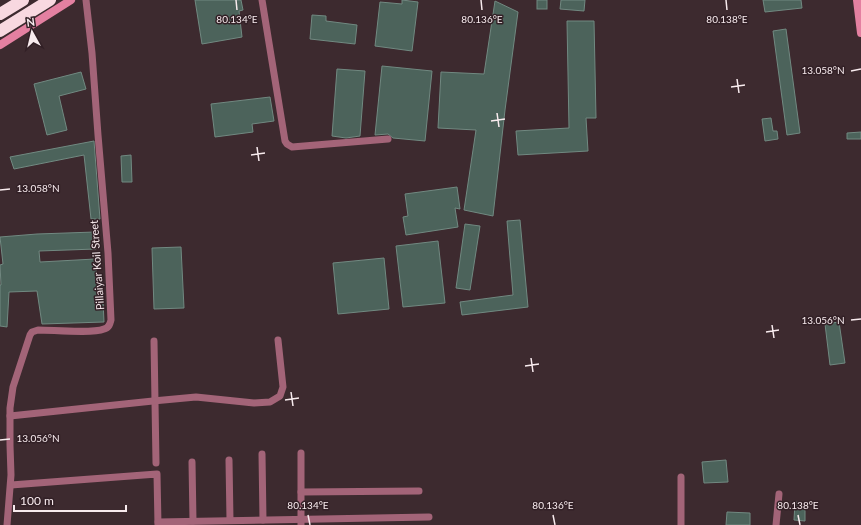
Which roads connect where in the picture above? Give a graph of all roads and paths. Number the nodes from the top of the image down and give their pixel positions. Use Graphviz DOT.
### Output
graph roads {
  1 [pos="23,0"];
  2 [pos="50,0"];
  3 [pos="71,0"];
  4 [pos="86,0"];
  5 [pos="262,0"];
  6 [pos="857,0"];
  7 [pos="0,14"];
  8 [pos="0,31"];
  9 [pos="861,33"];
  10 [pos="0,45"];
  11 [pos="388,139"];
  12 [pos="278,340"];
  13 [pos="154,341"];
  14 [pos="155,400"];
  15 [pos="10,416"];
  16 [pos="301,453"];
  17 [pos="262,454"];
  18 [pos="229,460"];
  19 [pos="192,462"];
  20 [pos="156,463"];
  21 [pos="681,478"];
  22 [pos="11,485"];
  23 [pos="419,491"];
  24 [pos="301,492"];
  25 [pos="779,494"];
  26 [pos="429,517"];
  27 [pos="230,520"];
  28 [pos="263,520"];
  29 [pos="193,521"];
  30 [pos="301,522"];
  31 [pos="158,523"];
  32 [pos="7,525"];
  33 [pos="681,525"];
  34 [pos="776,525"];
  1 -- 7 [label="highway"];
  2 -- 8 [label="highway"];
  3 -- 10 [label="street"];
  4 -- 15 [label="street, Pillaiyar Koil Street"];
  5 -- 11 [label="street"];
  6 -- 9 [label="street"];
  12 -- 14 [label="street"];
  13 -- 14 [label="street"];
  14 -- 15 [label="street"];
  14 -- 20 [label="street"];
  15 -- 22 [label="street, Pillaiyar Koil Street"];
  16 -- 24 [label="street"];
  17 -- 28 [label="street"];
  18 -- 27 [label="street"];
  19 -- 29 [label="street"];
  21 -- 33 [label="street"];
  22 -- 31 [label="street"];
  22 -- 32 [label="street, Pillaiyar Koil Street"];
  23 -- 24 [label="street"];
  24 -- 30 [label="street"];
  25 -- 34 [label="street"];
  26 -- 30 [label="street"];
  27 -- 28 [label="street"];
  27 -- 29 [label="street"];
  28 -- 30 [label="street"];
  29 -- 31 [label="street"];
}
